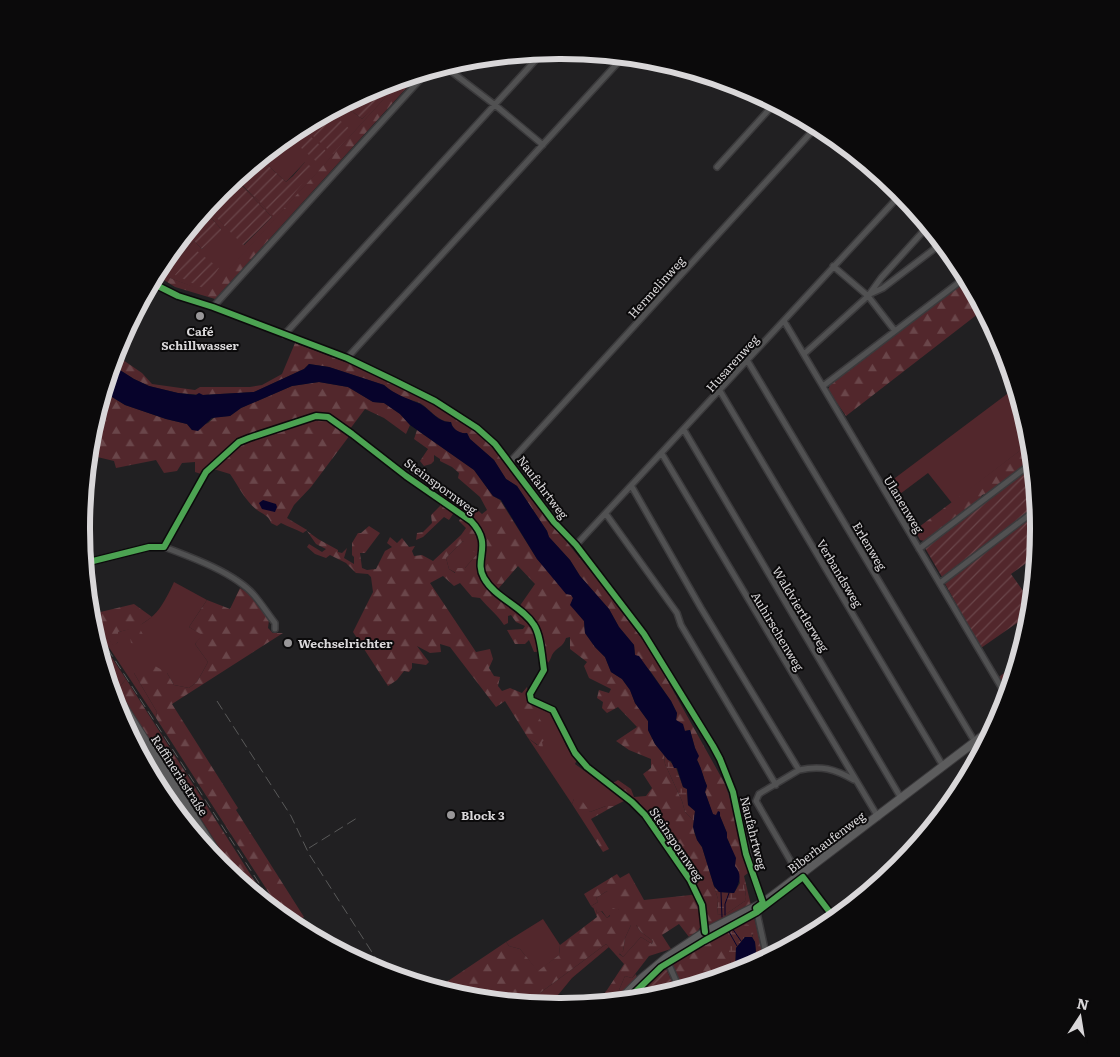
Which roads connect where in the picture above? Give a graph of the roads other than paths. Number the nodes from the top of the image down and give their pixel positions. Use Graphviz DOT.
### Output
graph roads {
  1 [pos="536,60"];
  2 [pos="618,63"];
  3 [pos="452,72"];
  4 [pos="419,81"];
  5 [pos="495,105"];
  6 [pos="771,109"];
  7 [pos="811,132"];
  8 [pos="543,145"];
  9 [pos="717,167"];
  10 [pos="895,200"];
  11 [pos="923,231"];
  12 [pos="936,247"];
  13 [pos="833,266"];
  14 [pos="960,282"];
  15 [pos="158,286"];
  16 [pos="868,296"];
  17 [pos="213,307"];
  18 [pos="784,321"];
  19 [pos="895,331"];
  20 [pos="284,335"];
  21 [pos="804,354"];
  22 [pos="347,358"];
  23 [pos="747,360"];
  24 [pos="822,386"];
  25 [pos="720,391"];
  26 [pos="684,430"];
  27 [pos="662,454"];
  28 [pos="510,462"];
  29 [pos="1026,468"];
  30 [pos="632,486"];
  31 [pos="606,514"];
  32 [pos="1030,514"];
  33 [pos="576,545"];
  34 [pos="164,547"];
  35 [pos="919,549"];
  36 [pos="91,561"];
  37 [pos="940,583"];
  38 [pos="274,629"];
  39 [pos="1001,689"];
  40 [pos="133,722"];
  41 [pos="980,738"];
  42 [pos="975,742"];
  43 [pos="943,766"];
  44 [pos="799,770"];
  45 [pos="855,781"];
  46 [pos="776,784"];
  47 [pos="902,798"];
  48 [pos="878,817"];
  49 [pos="207,837"];
  50 [pos="801,875"];
  51 [pos="759,906"];
  52 [pos="830,913"];
  53 [pos="705,932"];
  54 [pos="766,951"];
  55 [pos="666,958"];
  56 [pos="677,983"];
  57 [pos="627,993"];
  1 -- 5 [label="street"];
  2 -- 8 [label="street"];
  3 -- 5 [label="street"];
  4 -- 17 [label="street"];
  5 -- 8 [label="street"];
  5 -- 20 [label="street"];
  6 -- 9 [label="street"];
  7 -- 28 [label="street, Hermelinweg"];
  8 -- 22 [label="street"];
  10 -- 13 [label="street, Husarenweg"];
  11 -- 16 [label="street"];
  12 -- 16 [label="street"];
  13 -- 16 [label="street"];
  13 -- 18 [label="street, Husarenweg"];
  14 -- 19 [label="street"];
  15 -- 17 [label="street, Naufahrtweg"];
  16 -- 19 [label="street"];
  16 -- 21 [label="street"];
  17 -- 20 [label="street, Naufahrtweg"];
  18 -- 21 [label="street, Ulanenweg"];
  18 -- 23 [label="street, Husarenweg"];
  19 -- 24 [label="street"];
  20 -- 22 [label="street, Naufahrtweg"];
  21 -- 24 [label="street, Ulanenweg"];
  22 -- 28 [label="street, Naufahrtweg"];
  23 -- 25 [label="street, Husarenweg"];
  23 -- 42 [label="street, Erlenweg"];
  24 -- 35 [label="street, Ulanenweg"];
  25 -- 26 [label="street, Husarenweg"];
  25 -- 43 [label="street, Verbandsweg"];
  26 -- 27 [label="street, Husarenweg"];
  26 -- 47 [label="street, Waldviertlerweg"];
  27 -- 30 [label="street, Husarenweg"];
  27 -- 45 [label="street, Auhirschenweg"];
  28 -- 33 [label="street, Naufahrtweg"];
  29 -- 35 [label="street"];
  30 -- 31 [label="street, Husarenweg"];
  30 -- 44 [label="street"];
  31 -- 33 [label="street, Husarenweg"];
  31 -- 46 [label="street"];
  32 -- 37 [label="street"];
  33 -- 51 [label="street, Naufahrtweg"];
  34 -- 36 [label="street"];
  34 -- 38 [label="street"];
  34 -- 53 [label="street, Steinspornweg"];
  35 -- 37 [label="street, Ulanenweg"];
  37 -- 39 [label="street, Ulanenweg"];
  40 -- 49 [label="main road, Raffineriestraße"];
  41 -- 42 [label="main road, Biberhaufenweg"];
  42 -- 43 [label="main road, Biberhaufenweg"];
  43 -- 47 [label="main road, Biberhaufenweg"];
  44 -- 45 [label="street"];
  44 -- 46 [label="street"];
  45 -- 48 [label="street, Auhirschenweg"];
  46 -- 50 [label="street"];
  47 -- 48 [label="main road, Biberhaufenweg"];
  48 -- 50 [label="main road, Biberhaufenweg"];
  50 -- 51 [label="main road, Biberhaufenweg"];
  50 -- 52 [label="street"];
  51 -- 53 [label="main road, Biberhaufenweg"];
  51 -- 54 [label="street, Naufahrtweg"];
  53 -- 55 [label="main road, Biberhaufenweg"];
  55 -- 56 [label="street"];
  55 -- 57 [label="main road, Biberhaufenweg"];
}
